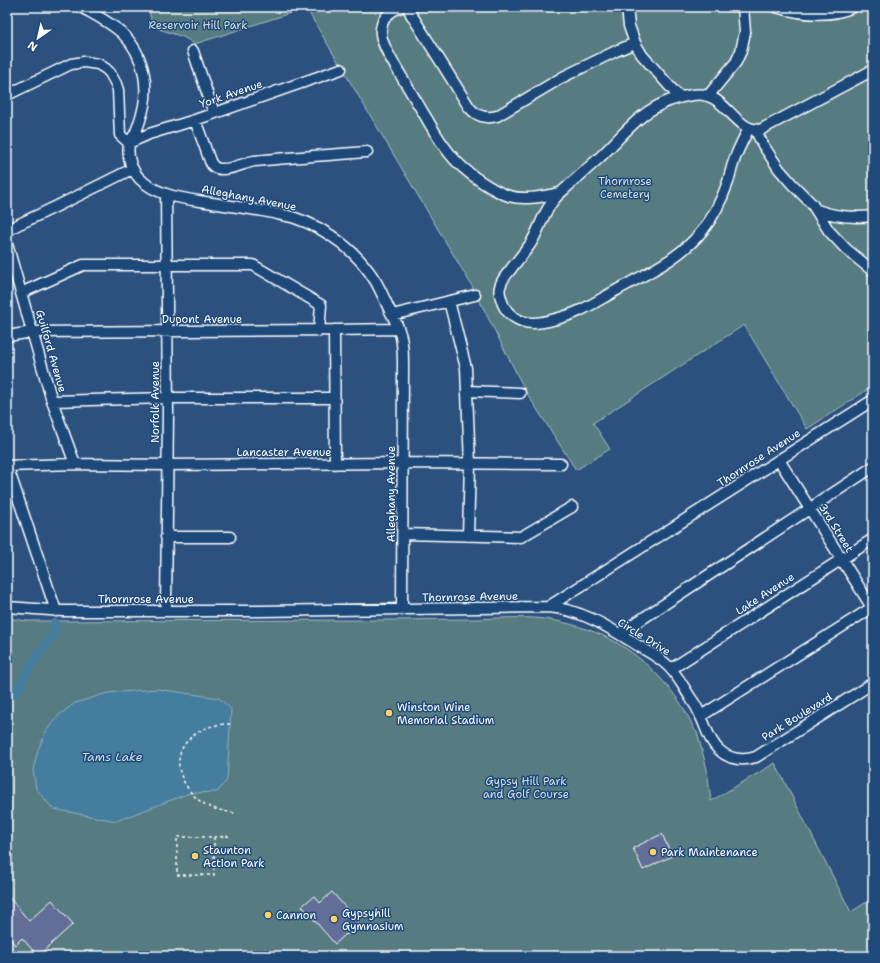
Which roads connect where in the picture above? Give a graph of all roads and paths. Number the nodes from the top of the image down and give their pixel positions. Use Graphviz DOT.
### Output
graph roads {
  1 [pos="81,7"];
  2 [pos="401,7"];
  3 [pos="408,7"];
  4 [pos="627,7"];
  5 [pos="743,7"];
  6 [pos="776,7"];
  7 [pos="853,7"];
  8 [pos="635,43"];
  9 [pos="194,51"];
  10 [pos="341,69"];
  11 [pos="873,70"];
  12 [pos="7,95"];
  13 [pos="708,96"];
  14 [pos="679,97"];
  15 [pos="214,113"];
  16 [pos="195,120"];
  17 [pos="752,129"];
  18 [pos="129,143"];
  19 [pos="367,152"];
  20 [pos="132,169"];
  21 [pos="560,193"];
  22 [pos="166,194"];
  23 [pos="817,210"];
  24 [pos="873,216"];
  25 [pos="7,234"];
  26 [pos="7,244"];
  27 [pos="167,265"];
  28 [pos="873,271"];
  29 [pos="21,293"];
  30 [pos="475,295"];
  31 [pos="450,301"];
  32 [pos="392,315"];
  33 [pos="398,329"];
  34 [pos="319,330"];
  35 [pos="334,330"];
  36 [pos="33,332"];
  37 [pos="167,332"];
  38 [pos="7,336"];
  39 [pos="467,391"];
  40 [pos="520,393"];
  41 [pos="168,398"];
  42 [pos="334,398"];
  43 [pos="873,400"];
  44 [pos="52,401"];
  45 [pos="779,460"];
  46 [pos="403,463"];
  47 [pos="75,464"];
  48 [pos="335,464"];
  49 [pos="470,464"];
  50 [pos="561,464"];
  51 [pos="7,465"];
  52 [pos="167,465"];
  53 [pos="873,467"];
  54 [pos="572,507"];
  55 [pos="810,508"];
  56 [pos="403,534"];
  57 [pos="166,536"];
  58 [pos="468,536"];
  59 [pos="230,537"];
  60 [pos="873,539"];
  61 [pos="842,559"];
  62 [pos="7,607"];
  63 [pos="548,607"];
  64 [pos="873,608"];
  65 [pos="402,610"];
  66 [pos="56,611"];
  67 [pos="166,611"];
  68 [pos="619,634"];
  69 [pos="671,669"];
  70 [pos="873,683"];
  71 [pos="701,716"];
  72 [pos="230,724"];
  73 [pos="730,757"];
  74 [pos="235,813"];
  75 [pos="232,836"];
  76 [pos="214,837"];
  1 -- 18 [label="street"];
  2 -- 21 [label="street"];
  3 -- 8 [label="street"];
  4 -- 8 [label="street"];
  5 -- 13 [label="street"];
  6 -- 7 [label="street"];
  8 -- 14 [label="street"];
  9 -- 15 [label="street"];
  10 -- 15 [label="street, York Avenue"];
  11 -- 17 [label="street"];
  12 -- 18 [label="street"];
  13 -- 14 [label="street"];
  13 -- 17 [label="street"];
  14 -- 21 [label="street"];
  15 -- 16 [label="street, York Avenue"];
  16 -- 18 [label="street, York Avenue"];
  16 -- 19 [label="street"];
  17 -- 21 [label="street"];
  17 -- 23 [label="street"];
  18 -- 20 [label="street"];
  20 -- 22 [label="street, Alleghany Avenue"];
  20 -- 25 [label="street"];
  22 -- 27 [label="street, Norfolk Avenue"];
  22 -- 32 [label="street, Alleghany Avenue"];
  23 -- 24 [label="street"];
  23 -- 28 [label="street"];
  26 -- 29 [label="street, Guilford Avenue"];
  27 -- 29 [label="street"];
  27 -- 34 [label="street"];
  27 -- 37 [label="street, Norfolk Avenue"];
  29 -- 36 [label="street, Guilford Avenue"];
  30 -- 31 [label="street"];
  31 -- 32 [label="street"];
  31 -- 39 [label="street"];
  32 -- 33 [label="street, Alleghany Avenue"];
  33 -- 35 [label="street, Dupont Avenue"];
  33 -- 46 [label="street, Alleghany Avenue"];
  34 -- 35 [label="street, Dupont Avenue"];
  34 -- 37 [label="street, Dupont Avenue"];
  35 -- 42 [label="street"];
  36 -- 37 [label="street, Dupont Avenue"];
  36 -- 38 [label="street, Dupont Avenue"];
  36 -- 44 [label="street, Guilford Avenue"];
  37 -- 41 [label="street, Norfolk Avenue"];
  39 -- 40 [label="street"];
  39 -- 49 [label="street"];
  41 -- 42 [label="street"];
  41 -- 44 [label="street"];
  41 -- 52 [label="street, Norfolk Avenue"];
  42 -- 48 [label="street"];
  43 -- 45 [label="street, Thornrose Avenue"];
  44 -- 47 [label="street, Guilford Avenue"];
  45 -- 55 [label="street, 3rd Street"];
  45 -- 63 [label="street, Thornrose Avenue"];
  46 -- 48 [label="street, Lancaster Avenue"];
  46 -- 49 [label="street, Lancaster Avenue"];
  46 -- 56 [label="street, Alleghany Avenue"];
  47 -- 51 [label="street, Lancaster Avenue"];
  47 -- 52 [label="street, Lancaster Avenue"];
  48 -- 52 [label="street, Lancaster Avenue"];
  49 -- 50 [label="street, Lancaster Avenue"];
  49 -- 58 [label="street"];
  51 -- 66 [label="street"];
  52 -- 57 [label="street, Norfolk Avenue"];
  53 -- 55 [label="street"];
  54 -- 58 [label="street"];
  55 -- 61 [label="street, 3rd Street"];
  55 -- 68 [label="street"];
  56 -- 58 [label="street"];
  56 -- 65 [label="street, Alleghany Avenue"];
  57 -- 59 [label="street"];
  57 -- 67 [label="street, Norfolk Avenue"];
  60 -- 61 [label="street, Lake Avenue"];
  61 -- 64 [label="street, 3rd Street"];
  61 -- 69 [label="street, Lake Avenue"];
  62 -- 66 [label="street, Thornrose Avenue"];
  63 -- 65 [label="street, Thornrose Avenue"];
  63 -- 68 [label="street, Circle Drive"];
  64 -- 71 [label="street"];
  65 -- 67 [label="street, Thornrose Avenue"];
  66 -- 67 [label="street, Thornrose Avenue"];
  68 -- 69 [label="street, Circle Drive"];
  69 -- 71 [label="street, Circle Drive"];
  70 -- 73 [label="street, Park Boulevard"];
  71 -- 73 [label="street, Circle Drive"];
  72 -- 74 [label="path"];
  75 -- 76 [label="path"];
  76 -- 76 [label="path"];
}
